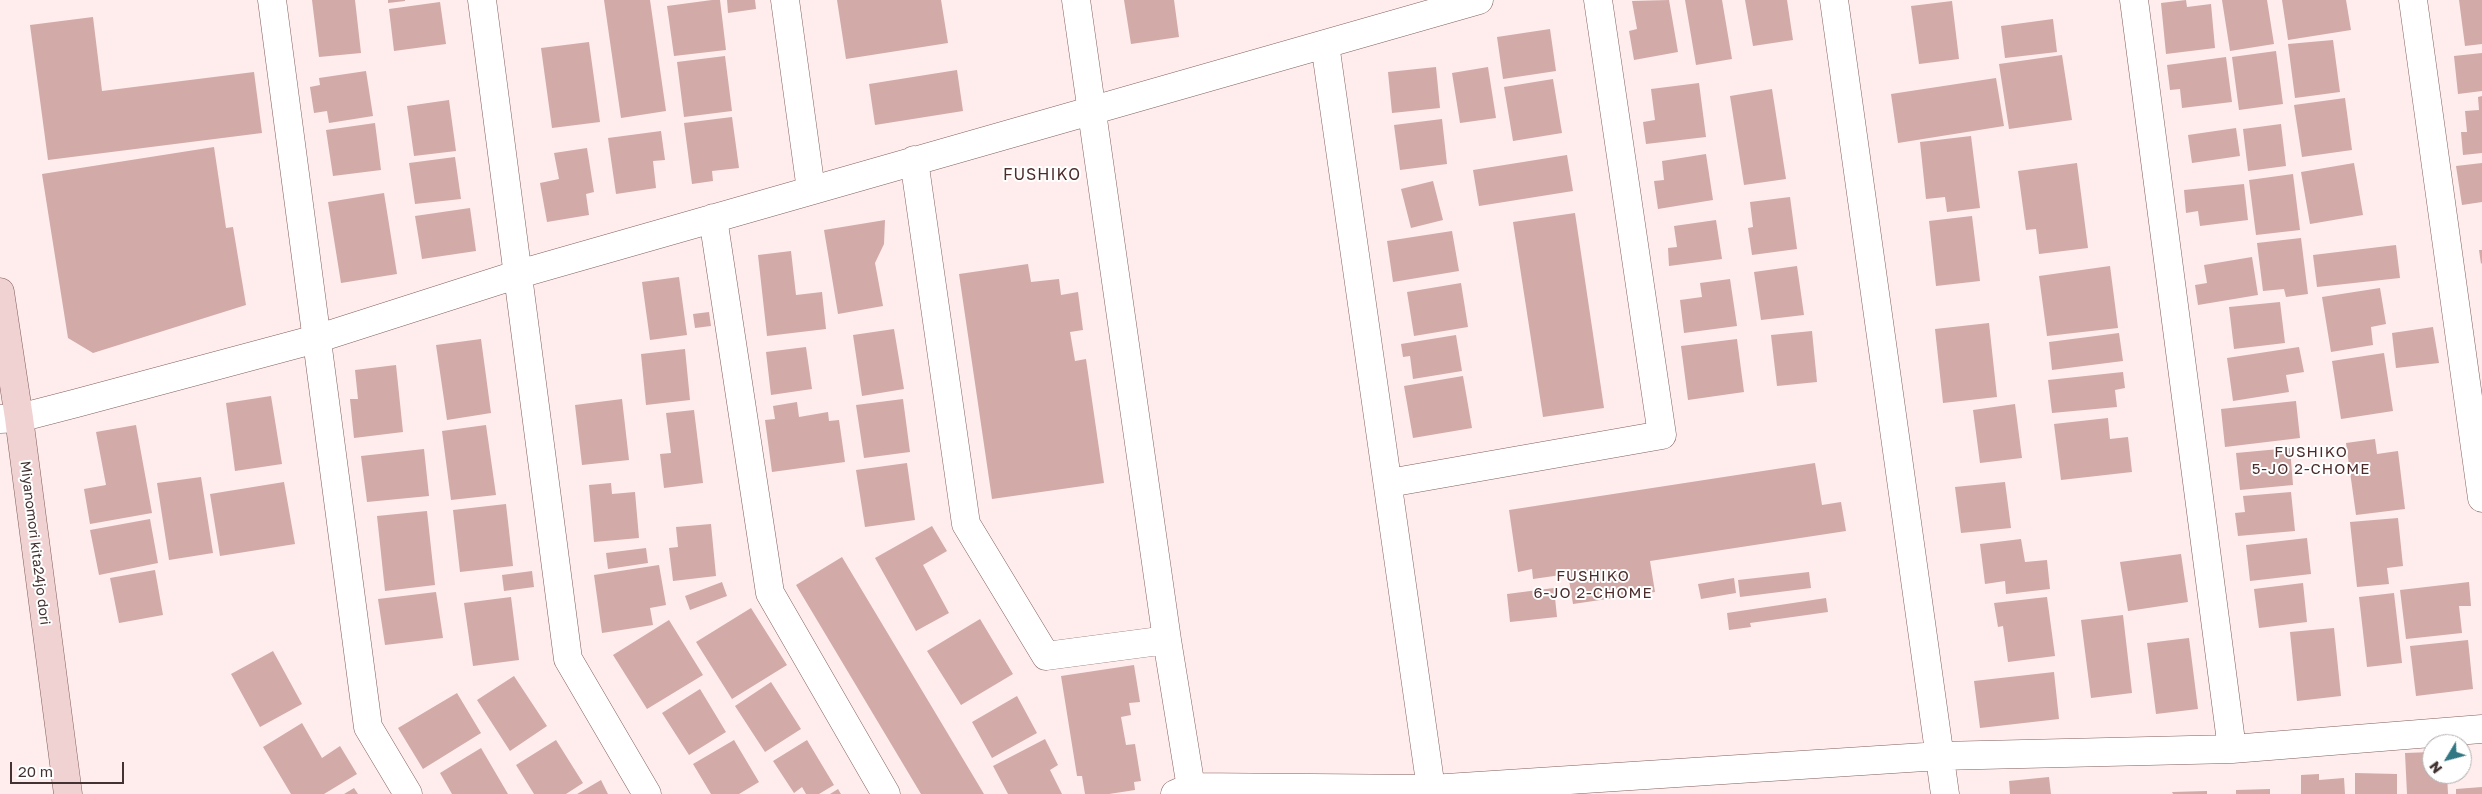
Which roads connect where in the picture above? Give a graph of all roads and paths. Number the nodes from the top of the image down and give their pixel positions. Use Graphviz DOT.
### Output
graph roads {
  1 [pos="272,0"];
  2 [pos="482,0"];
  3 [pos="785,0"];
  4 [pos="1076,0"];
  5 [pos="1479,0"];
  6 [pos="1598,0"];
  7 [pos="1834,0"];
  8 [pos="2134,0"];
  9 [pos="2413,0"];
  10 [pos="1325,44"];
  11 [pos="1092,110"];
  12 [pos="914,160"];
  13 [pos="811,190"];
  14 [pos="713,218"];
  15 [pos="519,274"];
  16 [pos="0,292"];
  17 [pos="316,338"];
  18 [pos="9,419"];
  19 [pos="1389,483"];
  20 [pos="2482,498"];
  21 [pos="1167,640"];
  22 [pos="2482,729"];
  23 [pos="2232,749"];
  24 [pos="1940,756"];
  25 [pos="1431,789"];
  26 [pos="1186,792"];
  27 [pos="68,794"];
  28 [pos="408,794"];
  29 [pos="647,794"];
  30 [pos="886,794"];
  31 [pos="1945,794"];
  1 -- 17 [label="street"];
  2 -- 15 [label="street"];
  3 -- 13 [label="street"];
  4 -- 11 [label="street"];
  5 -- 10 [label="street"];
  6 -- 19 [label="street"];
  7 -- 24 [label="street"];
  8 -- 23 [label="street"];
  9 -- 20 [label="street"];
  10 -- 11 [label="street"];
  10 -- 19 [label="street"];
  11 -- 12 [label="street"];
  11 -- 21 [label="street"];
  12 -- 13 [label="street"];
  12 -- 21 [label="street"];
  13 -- 14 [label="street"];
  14 -- 15 [label="street"];
  14 -- 30 [label="street"];
  15 -- 17 [label="street"];
  15 -- 29 [label="street"];
  16 -- 18 [label="street, Miyanomori kita24jo dori"];
  17 -- 18 [label="street"];
  17 -- 28 [label="street"];
  18 -- 27 [label="street, Miyanomori kita24jo dori"];
  19 -- 25 [label="street"];
  21 -- 26 [label="street"];
  22 -- 23 [label="street"];
  23 -- 24 [label="street"];
  24 -- 25 [label="street"];
  24 -- 31 [label="street"];
  25 -- 26 [label="street"];
}
